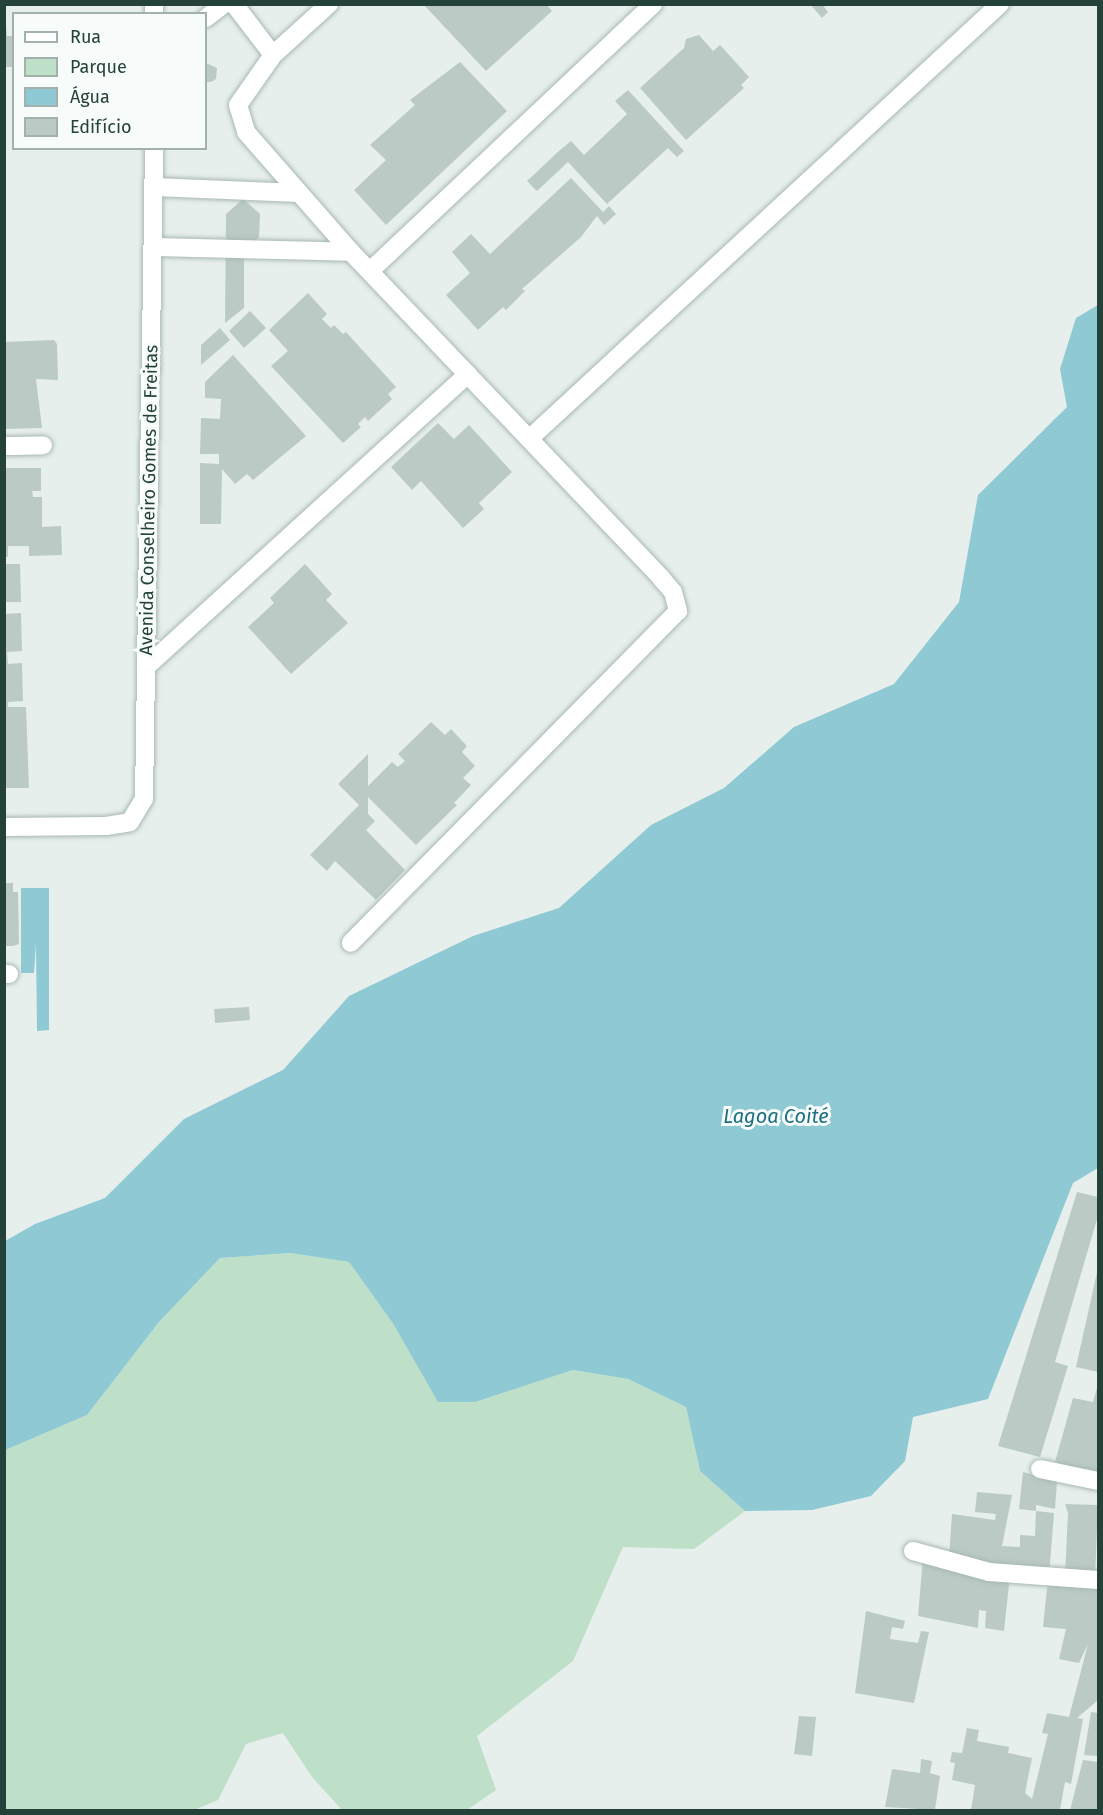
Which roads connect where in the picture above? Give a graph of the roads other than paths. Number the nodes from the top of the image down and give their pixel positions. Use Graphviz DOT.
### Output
graph roads {
  1 [pos="224,4"];
  2 [pos="234,4"];
  3 [pos="329,4"];
  4 [pos="653,4"];
  5 [pos="1000,4"];
  6 [pos="207,17"];
  7 [pos="273,55"];
  8 [pos="154,150"];
  9 [pos="154,187"];
  10 [pos="299,193"];
  11 [pos="153,247"];
  12 [pos="351,252"];
  13 [pos="370,271"];
  14 [pos="468,374"];
  15 [pos="529,439"];
  16 [pos="43,445"];
  17 [pos="4,446"];
  18 [pos="146,667"];
  19 [pos="4,827"];
  20 [pos="351,943"];
  21 [pos="1040,1468"];
  22 [pos="1098,1481"];
  23 [pos="913,1551"];
  24 [pos="1098,1580"];
  1 -- 6 [label="street"];
  2 -- 7 [label="street"];
  3 -- 7 [label="street"];
  4 -- 13 [label="street"];
  5 -- 15 [label="street"];
  7 -- 10 [label="street"];
  8 -- 9 [label="street, Avenida Conselheiro Gomes de Freitas"];
  9 -- 10 [label="street"];
  9 -- 11 [label="street, Avenida Conselheiro Gomes de Freitas"];
  10 -- 12 [label="street"];
  11 -- 12 [label="street"];
  11 -- 18 [label="street, Avenida Conselheiro Gomes de Freitas"];
  12 -- 13 [label="street"];
  13 -- 14 [label="street"];
  14 -- 15 [label="street"];
  14 -- 18 [label="street"];
  15 -- 20 [label="street"];
  16 -- 17 [label="street"];
  18 -- 19 [label="street, Avenida Conselheiro Gomes de Freitas"];
  21 -- 22 [label="street"];
  23 -- 24 [label="street"];
}
